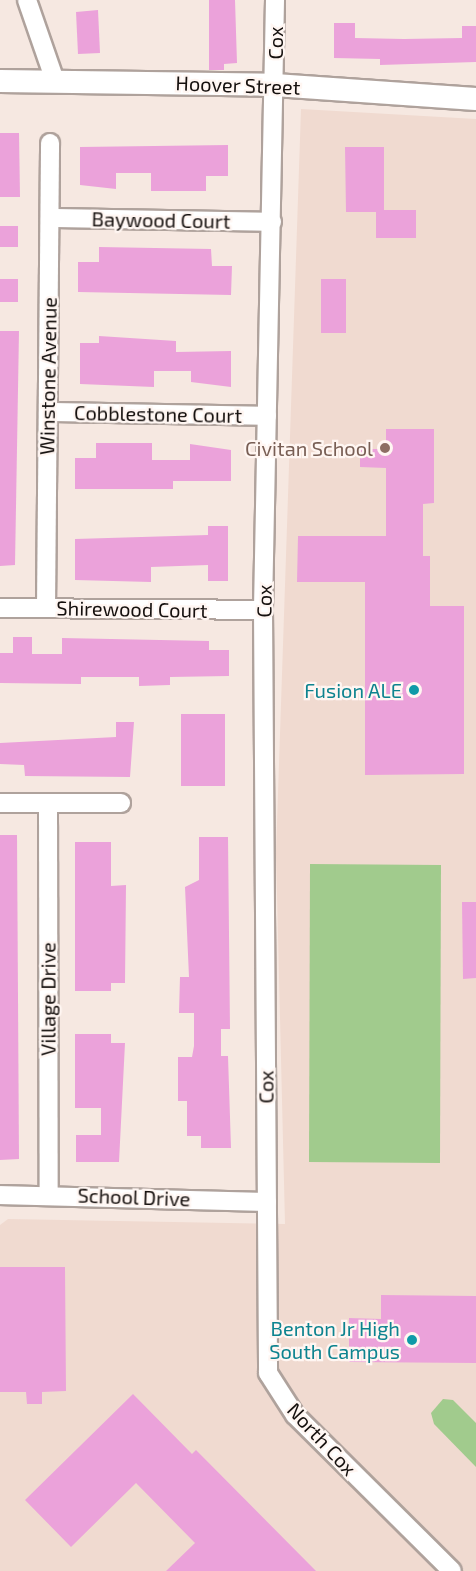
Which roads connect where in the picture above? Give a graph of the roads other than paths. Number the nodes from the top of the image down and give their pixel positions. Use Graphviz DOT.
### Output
graph roads {
  1 [pos="27,0"];
  2 [pos="275,0"];
  3 [pos="0,81"];
  4 [pos="55,81"];
  5 [pos="275,85"];
  6 [pos="476,99"];
  7 [pos="50,143"];
  8 [pos="50,218"];
  9 [pos="272,222"];
  10 [pos="48,412"];
  11 [pos="267,416"];
  12 [pos="0,608"];
  13 [pos="46,608"];
  14 [pos="263,610"];
  15 [pos="0,803"];
  16 [pos="121,803"];
  17 [pos="48,804"];
  18 [pos="49,1194"];
  19 [pos="0,1195"];
  20 [pos="267,1202"];
  21 [pos="452,1571"];
  1 -- 4 [label="street"];
  2 -- 5 [label="street, Cox"];
  3 -- 4 [label="street, Hoover Street"];
  4 -- 5 [label="street, Hoover Street"];
  5 -- 6 [label="street, Hoover Street"];
  5 -- 9 [label="street, Cox"];
  7 -- 8 [label="street, Winstone Avenue"];
  8 -- 9 [label="street, Baywood Court"];
  8 -- 10 [label="street, Winstone Avenue"];
  9 -- 11 [label="street, Cox"];
  10 -- 11 [label="street, Cobblestone Court"];
  10 -- 13 [label="street, Winstone Avenue"];
  11 -- 14 [label="street, Cox"];
  12 -- 13 [label="street, Shirewood Court"];
  13 -- 14 [label="street, Shirewood Court"];
  14 -- 20 [label="street, Cox"];
  15 -- 17 [label="street"];
  16 -- 17 [label="street"];
  17 -- 18 [label="street, Village Drive"];
  18 -- 19 [label="street, School Drive"];
  18 -- 20 [label="street, School Drive"];
  20 -- 21 [label="street, North Cox"];
}
